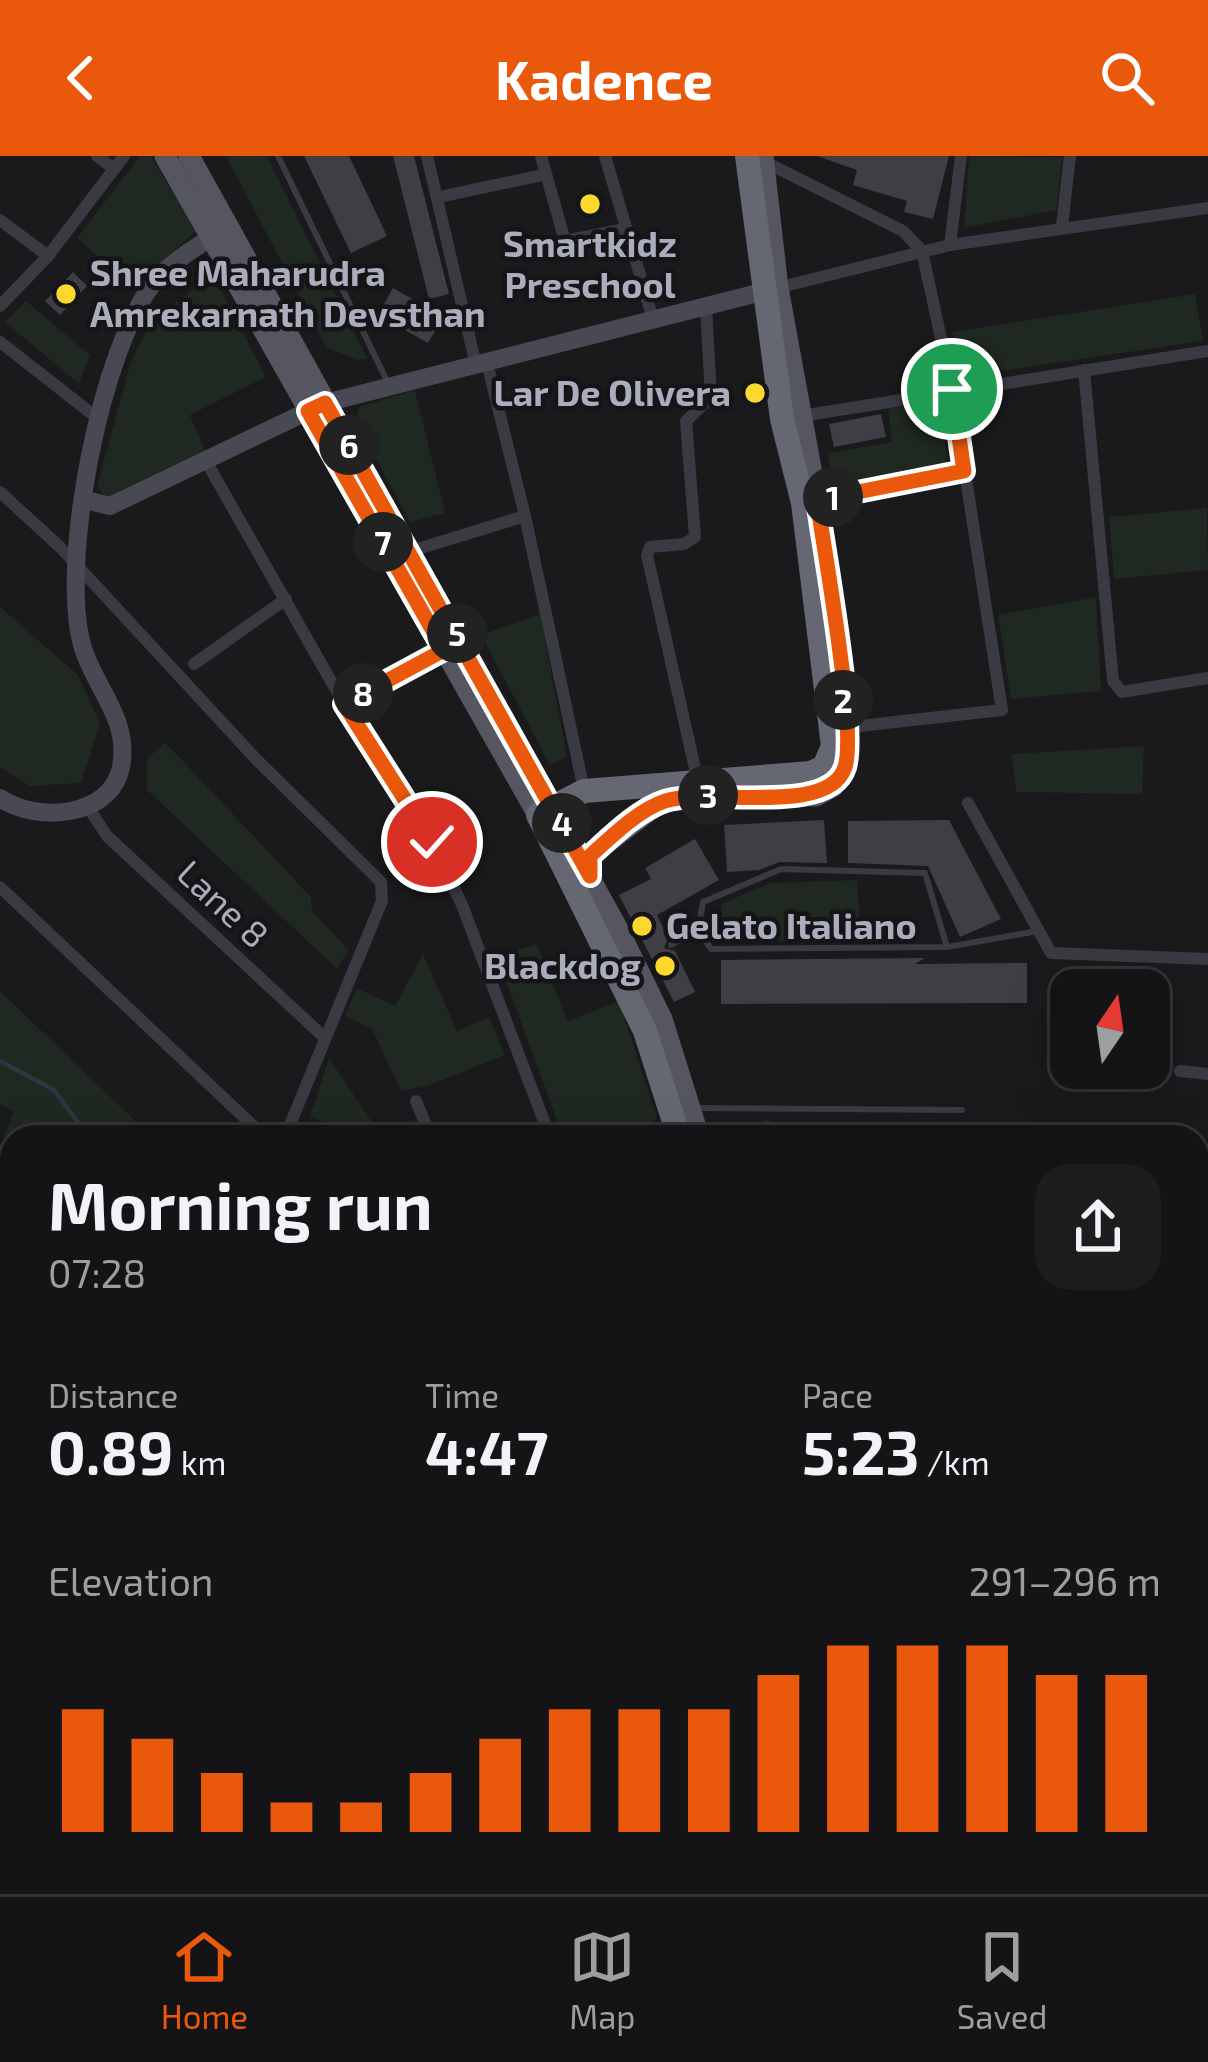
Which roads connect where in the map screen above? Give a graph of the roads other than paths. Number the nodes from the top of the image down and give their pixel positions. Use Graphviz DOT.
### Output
graph roads {
  1 [pos="97,156"];
  2 [pos="124,156"];
  3 [pos="165,156"];
  4 [pos="191,156"];
  5 [pos="278,156"];
  6 [pos="427,156"];
  7 [pos="541,156"];
  8 [pos="605,156"];
  9 [pos="961,156"];
  10 [pos="1070,156"];
  11 [pos="765,159"];
  12 [pos="114,169"];
  13 [pos="543,175"];
  14 [pos="439,197"];
  15 [pos="1208,208"];
  16 [pos="0,220"];
  17 [pos="1062,226"];
  18 [pos="626,229"];
  19 [pos="219,232"];
  20 [pos="950,245"];
  21 [pos="922,251"];
  22 [pos="47,256"];
  23 [pos="770,290"];
  24 [pos="0,306"];
  25 [pos="706,306"];
  26 [pos="652,320"];
  27 [pos="0,341"];
  28 [pos="1208,351"];
  29 [pos="481,364"];
  30 [pos="1084,370"];
  31 [pos="389,386"];
  32 [pos="952,389"];
  33 [pos="317,407"];
  34 [pos="96,417"];
  35 [pos="790,417"];
  36 [pos="206,461"];
  37 [pos="964,471"];
  38 [pos="0,492"];
  39 [pos="86,500"];
  40 [pos="810,502"];
  41 [pos="525,516"];
  42 [pos="411,550"];
  43 [pos="76,569"];
  44 [pos="286,599"];
  45 [pos="444,650"];
  46 [pos="194,664"];
  47 [pos="1208,678"];
  48 [pos="344,704"];
  49 [pos="838,728"];
  50 [pos="698,782"];
  51 [pos="584,791"];
  52 [pos="0,798"];
  53 [pos="968,803"];
  54 [pos="88,807"];
  55 [pos="545,811"];
  56 [pos="590,876"];
  57 [pos="0,887"];
  58 [pos="698,930"];
  59 [pos="1039,931"];
  60 [pos="671,945"];
  61 [pos="947,947"];
  62 [pos="1208,959"];
  63 [pos="325,1038"];
  64 [pos="1180,1071"];
  65 [pos="1208,1074"];
  66 [pos="416,1100"];
  67 [pos="690,1108"];
  68 [pos="962,1110"];
  69 [pos="252,1125"];
  70 [pos="290,1125"];
  71 [pos="426,1125"];
  72 [pos="545,1125"];
  73 [pos="675,1125"];
  74 [pos="695,1125"];
  1 -- 12 [label="street"];
  2 -- 12 [label="street"];
  3 -- 19 [label="main road"];
  4 -- 19 [label="main road"];
  5 -- 31 [label="lane"];
  6 -- 14 [label="street"];
  7 -- 13 [label="street"];
  8 -- 18 [label="street"];
  9 -- 20 [label="street"];
  10 -- 17 [label="street"];
  11 -- 21 [label="street"];
  11 -- 23 [label="highway"];
  12 -- 22 [label="street"];
  13 -- 14 [label="street"];
  13 -- 18 [label="street"];
  14 -- 29 [label="street"];
  15 -- 17 [label="street"];
  16 -- 22 [label="street"];
  17 -- 20 [label="street"];
  18 -- 26 [label="street"];
  19 -- 33 [label="main road"];
  19 -- 34 [label="street"];
  20 -- 21 [label="street"];
  21 -- 23 [label="street"];
  21 -- 32 [label="street"];
  22 -- 24 [label="street"];
  23 -- 25 [label="street"];
  23 -- 35 [label="highway"];
  25 -- 26 [label="street"];
  25 -- 50 [label="street"];
  26 -- 29 [label="street"];
  27 -- 34 [label="street"];
  28 -- 30 [label="street"];
  29 -- 31 [label="street"];
  29 -- 41 [label="street"];
  30 -- 32 [label="street"];
  30 -- 47 [label="street"];
  31 -- 33 [label="street"];
  32 -- 35 [label="street"];
  32 -- 37 [label="street"];
  33 -- 36 [label="street"];
  33 -- 42 [label="main road"];
  33 -- 45 [label="main road"];
  34 -- 39 [label="street"];
  35 -- 40 [label="highway"];
  36 -- 39 [label="street"];
  36 -- 44 [label="street"];
  37 -- 40 [label="street"];
  37 -- 49 [label="street"];
  38 -- 43 [label="street"];
  39 -- 43 [label="street"];
  40 -- 49 [label="highway"];
  41 -- 42 [label="street"];
  41 -- 51 [label="street"];
  42 -- 55 [label="main road"];
  43 -- 54 [label="street"];
  43 -- 63 [label="street"];
  44 -- 46 [label="street"];
  44 -- 48 [label="street"];
  45 -- 48 [label="street"];
  45 -- 55 [label="main road"];
  48 -- 72 [label="street"];
  49 -- 50 [label="highway"];
  49 -- 56 [label="main road"];
  50 -- 51 [label="highway"];
  51 -- 55 [label="highway"];
  52 -- 54 [label="street"];
  53 -- 59 [label="street"];
  54 -- 63 [label="street, Lane 8"];
  55 -- 56 [label="main road"];
  55 -- 73 [label="highway"];
  56 -- 67 [label="main road"];
  57 -- 69 [label="street"];
  58 -- 60 [label="lane"];
  58 -- 61 [label="lane"];
  58 -- 61 [label="lane"];
  59 -- 61 [label="lane"];
  59 -- 62 [label="street"];
  63 -- 70 [label="street"];
  64 -- 65 [label="street"];
  66 -- 71 [label="street"];
  67 -- 68 [label="lane"];
  67 -- 74 [label="main road"];
}
